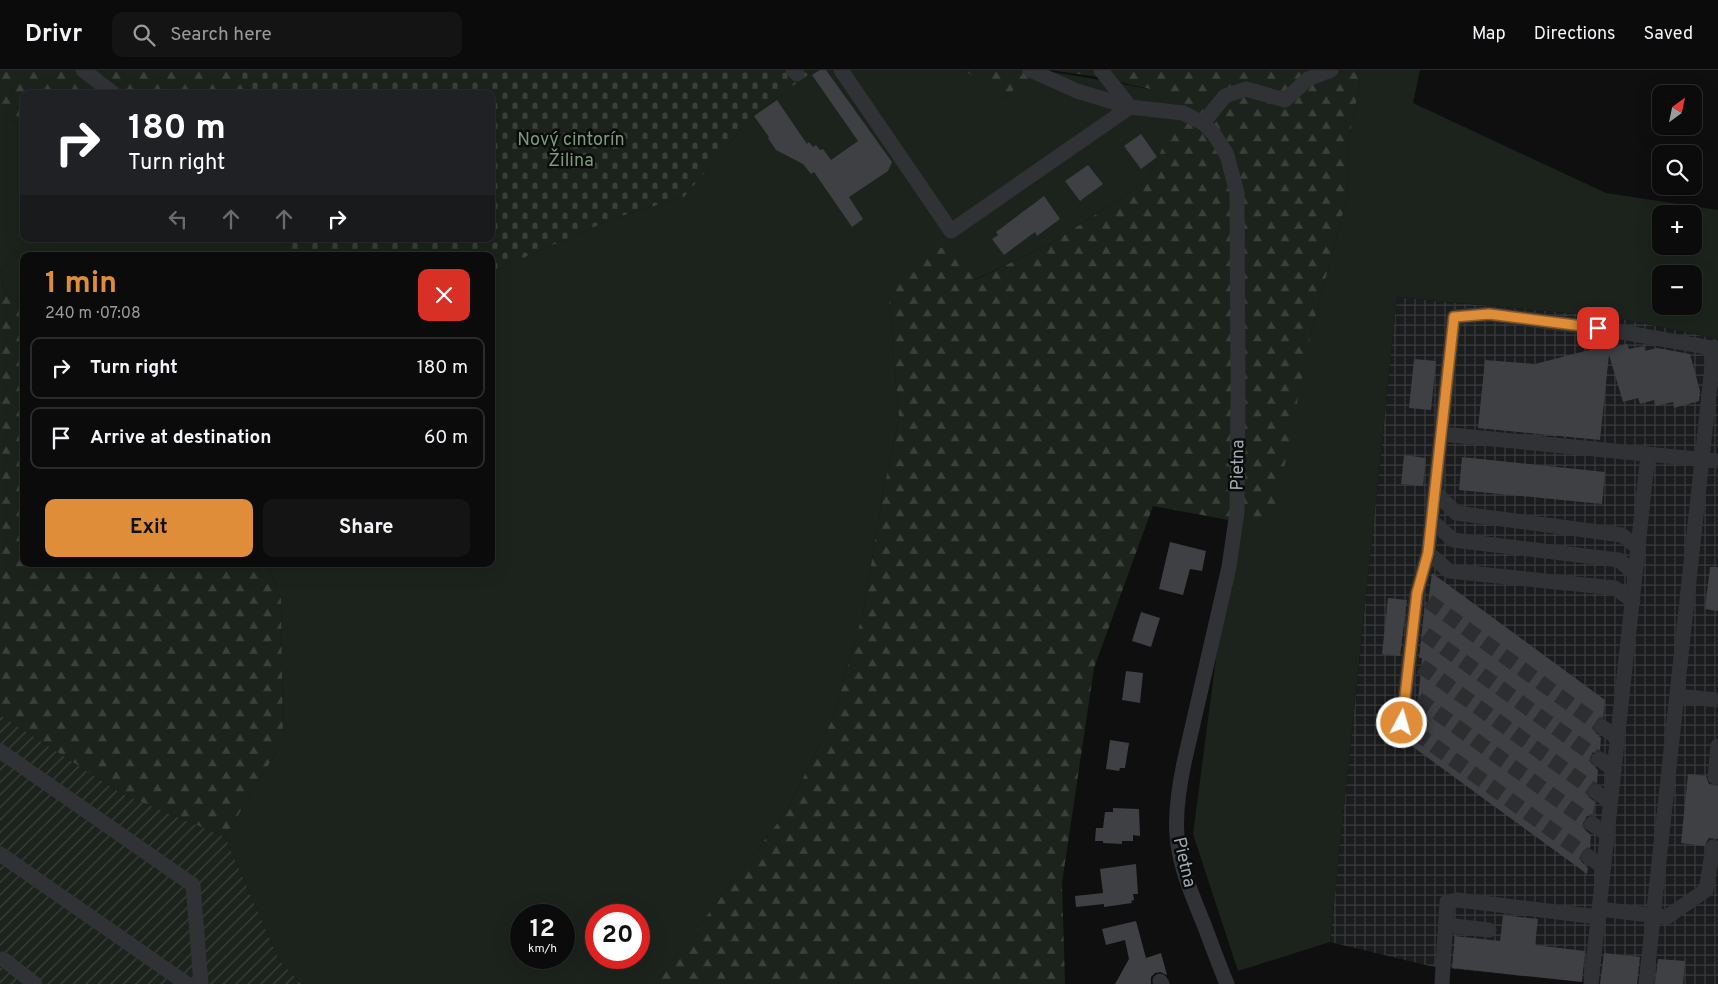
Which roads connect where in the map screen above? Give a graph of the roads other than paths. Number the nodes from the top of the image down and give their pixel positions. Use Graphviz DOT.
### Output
graph roads {
  1 [pos="83,70"];
  2 [pos="841,70"];
  3 [pos="1101,70"];
  4 [pos="1331,70"];
  5 [pos="1032,71"];
  6 [pos="109,90"];
  7 [pos="1130,107"];
  8 [pos="1203,123"];
  9 [pos="1716,348"];
  10 [pos="1441,434"];
  11 [pos="1648,454"];
  12 [pos="1701,459"];
  13 [pos="1718,461"];
  14 [pos="1435,492"];
  15 [pos="1431,520"];
  16 [pos="1638,548"];
  17 [pos="1428,553"];
  18 [pos="1635,574"];
  19 [pos="1633,601"];
  20 [pos="1676,696"];
  21 [pos="1718,700"];
  22 [pos="1602,726"];
  23 [pos="1415,732"];
  24 [pos="1618,738"];
  25 [pos="1718,746"];
  26 [pos="0,751"];
  27 [pos="1599,759"];
  28 [pos="1614,770"];
  29 [pos="1714,777"];
  30 [pos="1596,792"];
  31 [pos="1610,802"];
  32 [pos="1592,824"];
  33 [pos="1606,834"];
  34 [pos="1713,847"];
  35 [pos="0,854"];
  36 [pos="1589,857"];
  37 [pos="1603,867"];
  38 [pos="1598,913"];
  39 [pos="1654,916"];
  40 [pos="1446,925"];
  41 [pos="1488,930"];
  42 [pos="4,959"];
  43 [pos="35,984"];
  44 [pos="187,984"];
  45 [pos="202,984"];
  46 [pos="1227,984"];
  47 [pos="1442,984"];
  48 [pos="1590,984"];
  49 [pos="1646,984"];
  1 -- 6 [label="street"];
  2 -- 7 [label="street"];
  3 -- 7 [label="street"];
  4 -- 8 [label="street"];
  5 -- 7 [label="street, Pietna"];
  7 -- 8 [label="street, Pietna"];
  8 -- 46 [label="street, Pietna"];
  9 -- 10 [label="street"];
  9 -- 12 [label="street"];
  10 -- 11 [label="street"];
  10 -- 14 [label="street"];
  11 -- 12 [label="street"];
  11 -- 16 [label="street"];
  12 -- 13 [label="street"];
  12 -- 20 [label="street"];
  14 -- 15 [label="street"];
  14 -- 16 [label="street"];
  15 -- 17 [label="street"];
  15 -- 18 [label="street"];
  16 -- 18 [label="street"];
  17 -- 19 [label="street"];
  17 -- 23 [label="street"];
  18 -- 19 [label="street"];
  19 -- 24 [label="street"];
  20 -- 21 [label="street"];
  20 -- 39 [label="street"];
  22 -- 24 [label="street"];
  24 -- 28 [label="street"];
  25 -- 29 [label="street"];
  26 -- 45 [label="street"];
  27 -- 28 [label="street"];
  28 -- 31 [label="street"];
  30 -- 31 [label="street"];
  31 -- 33 [label="street"];
  32 -- 33 [label="street"];
  33 -- 37 [label="street"];
  34 -- 39 [label="street"];
  35 -- 44 [label="street"];
  36 -- 37 [label="street"];
  37 -- 38 [label="street"];
  38 -- 39 [label="street"];
  38 -- 40 [label="street"];
  38 -- 48 [label="street"];
  39 -- 49 [label="street"];
  40 -- 41 [label="street"];
  40 -- 47 [label="street"];
  42 -- 43 [label="street"];
}
